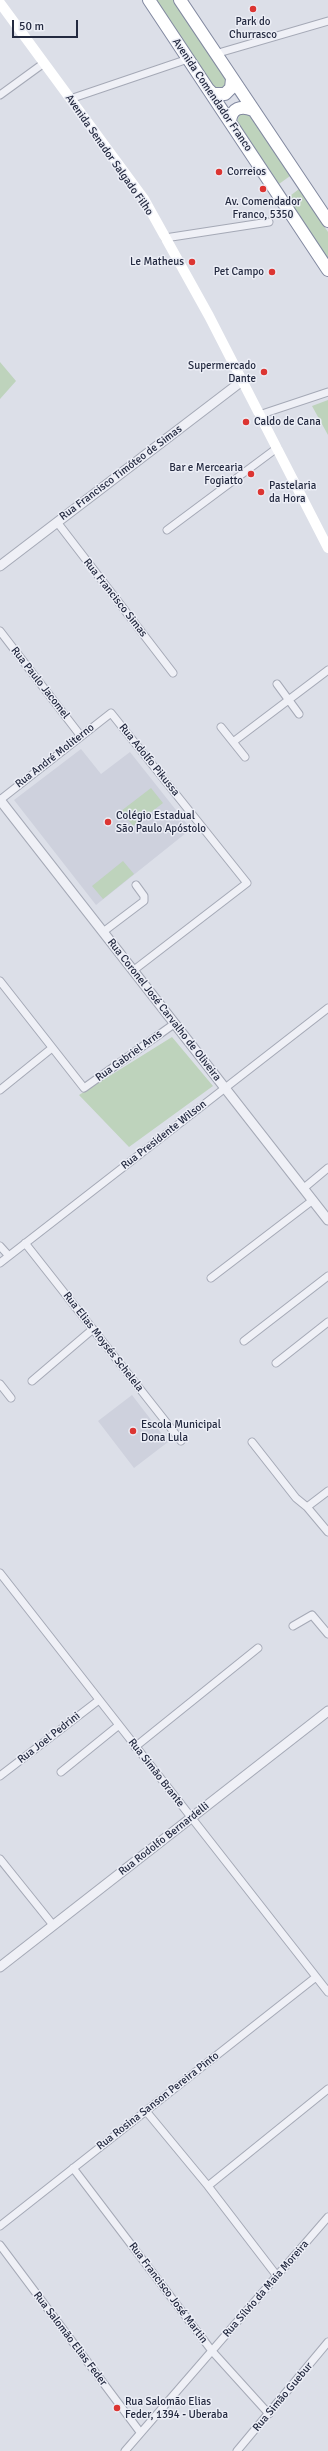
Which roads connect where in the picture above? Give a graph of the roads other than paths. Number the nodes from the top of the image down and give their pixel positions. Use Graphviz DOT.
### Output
graph roads {
  1 [pos="149,0"];
  2 [pos="180,0"];
  3 [pos="0,3"];
  4 [pos="328,21"];
  5 [pos="215,54"];
  6 [pos="188,59"];
  7 [pos="44,63"];
  8 [pos="232,79"];
  9 [pos="208,89"];
  10 [pos="0,95"];
  11 [pos="70,99"];
  12 [pos="253,110"];
  13 [pos="230,122"];
  14 [pos="326,215"];
  15 [pos="269,222"];
  16 [pos="165,238"];
  17 [pos="328,270"];
  18 [pos="242,381"];
  19 [pos="328,392"];
  20 [pos="259,415"];
  21 [pos="277,448"];
  22 [pos="57,522"];
  23 [pos="167,530"];
  24 [pos="328,548"];
  25 [pos="0,566"];
  26 [pos="0,631"];
  27 [pos="328,670"];
  28 [pos="173,674"];
  29 [pos="277,684"];
  30 [pos="289,700"];
  31 [pos="111,713"];
  32 [pos="299,714"];
  33 [pos="221,727"];
  34 [pos="80,735"];
  35 [pos="233,742"];
  36 [pos="245,757"];
  37 [pos="0,800"];
  38 [pos="136,885"];
  39 [pos="103,932"];
  40 [pos="134,970"];
  41 [pos="0,981"];
  42 [pos="328,1008"];
  43 [pos="174,1024"];
  44 [pos="52,1048"];
  45 [pos="225,1088"];
  46 [pos="0,1090"];
  47 [pos="328,1168"];
  48 [pos="304,1188"];
  49 [pos="314,1200"];
  50 [pos="328,1220"];
  51 [pos="25,1243"];
  52 [pos="0,1246"];
  53 [pos="8,1256"];
  54 [pos="0,1263"];
  55 [pos="328,1276"];
  56 [pos="211,1278"];
  57 [pos="328,1322"];
  58 [pos="93,1329"];
  59 [pos="244,1341"];
  60 [pos="276,1363"];
  61 [pos="32,1381"];
  62 [pos="0,1384"];
  63 [pos="11,1398"];
  64 [pos="181,1441"];
  65 [pos="252,1442"];
  66 [pos="328,1491"];
  67 [pos="308,1507"];
  68 [pos="328,1532"];
  69 [pos="0,1573"];
  70 [pos="293,1626"];
  71 [pos="328,1634"];
  72 [pos="258,1648"];
  73 [pos="99,1700"];
  74 [pos="328,1711"];
  75 [pos="118,1725"];
  76 [pos="135,1746"];
  77 [pos="61,1772"];
  78 [pos="0,1776"];
  79 [pos="191,1818"];
  80 [pos="0,1859"];
  81 [pos="53,1925"];
  82 [pos="0,1967"];
  83 [pos="316,1977"];
  84 [pos="328,1992"];
  85 [pos="328,2089"];
  86 [pos="146,2111"];
  87 [pos="73,2168"];
  88 [pos="208,2186"];
  89 [pos="328,2217"];
  90 [pos="0,2226"];
  91 [pos="0,2245"];
  92 [pos="277,2276"];
  93 [pos="328,2342"];
  94 [pos="212,2351"];
  95 [pos="268,2414"];
  96 [pos="140,2432"];
  97 [pos="126,2451"];
  98 [pos="237,2451"];
  1 -- 6 [label="highway, Avenida Comendador Franco"];
  2 -- 5 [label="highway"];
  3 -- 7 [label="main road, Avenida Senador Salgado Filho"];
  4 -- 5 [label="street"];
  5 -- 8 [label="highway"];
  6 -- 9 [label="highway, Avenida Comendador Franco"];
  6 -- 11 [label="street"];
  7 -- 10 [label="street"];
  7 -- 11 [label="main road, Avenida Senador Salgado Filho"];
  8 -- 9 [label="highway"];
  8 -- 12 [label="highway"];
  9 -- 13 [label="highway, Avenida Comendador Franco"];
  11 -- 16 [label="main road, Avenida Senador Salgado Filho"];
  12 -- 13 [label="highway"];
  12 -- 14 [label="highway"];
  13 -- 17 [label="highway, Avenida Comendador Franco"];
  15 -- 16 [label="street"];
  16 -- 18 [label="main road, Avenida Senador Salgado Filho"];
  18 -- 20 [label="main road, Avenida Senador Salgado Filho"];
  18 -- 22 [label="street, Rua Francisco Timóteo de Simas"];
  19 -- 20 [label="street"];
  20 -- 21 [label="main road, Avenida Senador Salgado Filho"];
  21 -- 23 [label="street"];
  21 -- 24 [label="main road, Avenida Senador Salgado Filho"];
  22 -- 25 [label="street, Rua Francisco Timóteo de Simas"];
  22 -- 28 [label="street, Rua Francisco Simas"];
  26 -- 34 [label="street, Rua Paulo Jacomel"];
  27 -- 30 [label="street"];
  29 -- 30 [label="street"];
  30 -- 32 [label="street"];
  30 -- 35 [label="street"];
  31 -- 34 [label="street, Rua André Moliterno"];
  31 -- 40 [label="street, Rua Adolfo Pikussa"];
  33 -- 35 [label="street"];
  34 -- 37 [label="street, Rua André Moliterno"];
  35 -- 36 [label="street"];
  37 -- 39 [label="street, Rua Coronel José Carvalho de Oliveira"];
  38 -- 39 [label="street"];
  39 -- 40 [label="street, Rua Coronel José Carvalho de Oliveira"];
  40 -- 43 [label="street, Rua Coronel José Carvalho de Oliveira"];
  41 -- 44 [label="street"];
  42 -- 45 [label="street, Rua Presidente Wilson"];
  43 -- 44 [label="street, Rua Gabriel Arns"];
  43 -- 45 [label="street, Rua Coronel José Carvalho de Oliveira"];
  44 -- 46 [label="street"];
  45 -- 48 [label="street, Rua Coronel José Carvalho de Oliveira"];
  45 -- 51 [label="street, Rua Presidente Wilson"];
  47 -- 48 [label="street"];
  48 -- 49 [label="street, Rua Coronel José Carvalho de Oliveira"];
  49 -- 50 [label="street, Rua Coronel José Carvalho de Oliveira"];
  49 -- 56 [label="street"];
  51 -- 53 [label="street, Rua Presidente Wilson"];
  51 -- 58 [label="street, Rua Elias Moysés Schelela"];
  52 -- 53 [label="street"];
  53 -- 54 [label="street, Rua Presidente Wilson"];
  55 -- 59 [label="street"];
  57 -- 60 [label="street"];
  58 -- 61 [label="street"];
  58 -- 64 [label="street, Rua Elias Moysés Schelela"];
  62 -- 63 [label="street"];
  65 -- 67 [label="street"];
  66 -- 67 [label="street"];
  67 -- 68 [label="street"];
  69 -- 73 [label="street, Rua Simão Brante"];
  70 -- 71 [label="street"];
  72 -- 76 [label="street"];
  73 -- 75 [label="street, Rua Simão Brante"];
  73 -- 78 [label="street, Rua Joel Pedrini"];
  74 -- 79 [label="street, Rua Rodolfo Bernardelli"];
  75 -- 76 [label="street, Rua Simão Brante"];
  75 -- 77 [label="street"];
  76 -- 79 [label="street, Rua Simão Brante"];
  79 -- 81 [label="street, Rua Rodolfo Bernardelli"];
  79 -- 83 [label="street, Rua Simão Brante"];
  80 -- 81 [label="street"];
  81 -- 82 [label="street, Rua Rodolfo Bernardelli"];
  83 -- 84 [label="street, Rua Simão Brante"];
  83 -- 86 [label="street, Rua Rosina Sanson Pereira Pinto"];
  85 -- 88 [label="street"];
  86 -- 87 [label="street, Rua Rosina Sanson Pereira Pinto"];
  86 -- 88 [label="street"];
  87 -- 90 [label="street, Rua Rosina Sanson Pereira Pinto"];
  87 -- 94 [label="street, Rua Francisco José Martin"];
  88 -- 92 [label="street"];
  89 -- 92 [label="street, Rua Sílvio da Maia Moreira"];
  91 -- 96 [label="street, Rua Salomão Elias Feder"];
  92 -- 94 [label="street, Rua Sílvio da Maia Moreira"];
  93 -- 95 [label="street, Rua Simão Guebur"];
  94 -- 95 [label="street, Rua Francisco José Martin"];
  94 -- 96 [label="street, Rua Sílvio da Maia Moreira"];
  95 -- 98 [label="street, Rua Simão Guebur"];
  96 -- 97 [label="street, Rua Sílvio da Maia Moreira"];
}
